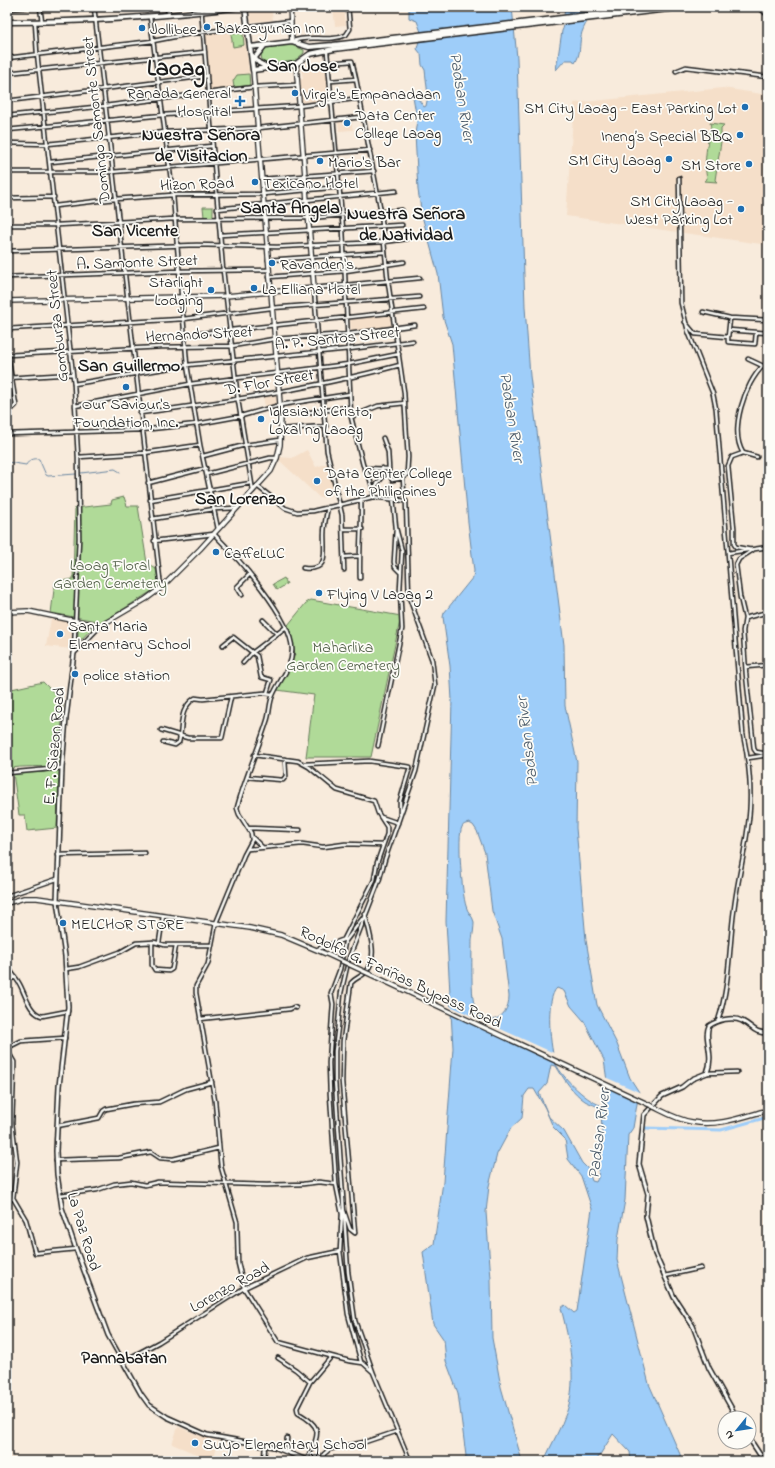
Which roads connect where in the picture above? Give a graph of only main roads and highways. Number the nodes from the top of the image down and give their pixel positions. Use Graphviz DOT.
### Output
graph roads {
  1 [pos="240,7"];
  2 [pos="245,7"];
  3 [pos="290,7"];
  4 [pos="655,7"];
  5 [pos="682,7"];
  6 [pos="685,7"];
  7 [pos="761,7"];
  8 [pos="768,15"];
  9 [pos="7,22"];
  10 [pos="292,42"];
  11 [pos="265,45"];
  12 [pos="353,45"];
  13 [pos="250,47"];
  14 [pos="252,57"];
  15 [pos="296,64"];
  16 [pos="268,68"];
  17 [pos="253,70"];
  18 [pos="270,293"];
  19 [pos="7,301"];
  20 [pos="7,612"];
  21 [pos="7,903"];
  22 [pos="768,1110"];
  1 -- 9 [label="highway"];
  2 -- 13 [label="highway"];
  3 -- 10 [label="main road"];
  4 -- 12 [label="highway"];
  5 -- 6 [label="highway"];
  5 -- 12 [label="highway"];
  7 -- 8 [label="main road"];
  10 -- 11 [label="highway"];
  10 -- 12 [label="highway"];
  11 -- 13 [label="highway"];
  11 -- 14 [label="highway"];
  12 -- 15 [label="highway"];
  13 -- 14 [label="highway"];
  14 -- 16 [label="highway"];
  14 -- 17 [label="highway"];
  15 -- 16 [label="highway"];
  15 -- 18 [label="main road"];
  16 -- 17 [label="highway"];
  17 -- 18 [label="main road"];
  18 -- 19 [label="main road"];
  18 -- 20 [label="main road"];
  21 -- 22 [label="main road, Rodolfo G. Fariñas Bypass Road, bridge"];
}
